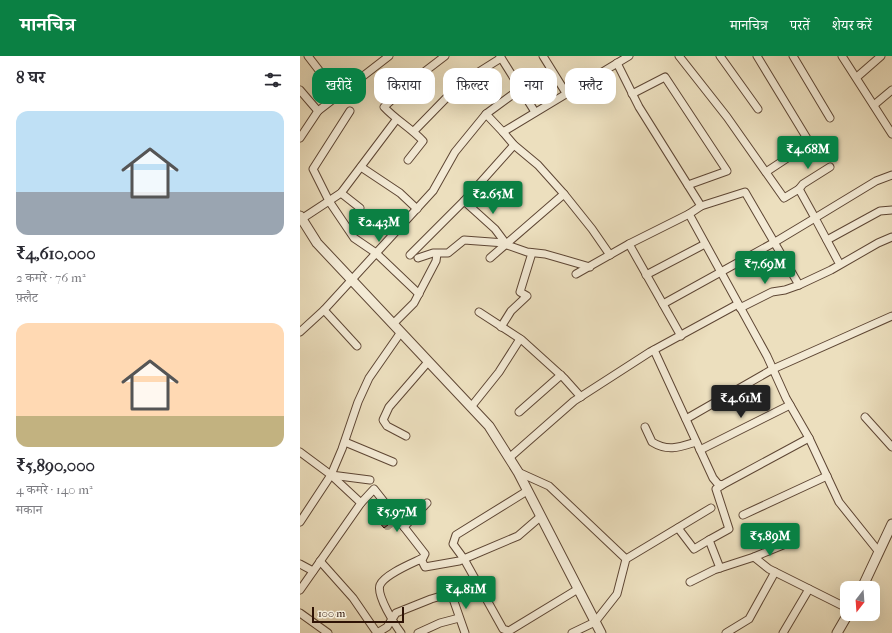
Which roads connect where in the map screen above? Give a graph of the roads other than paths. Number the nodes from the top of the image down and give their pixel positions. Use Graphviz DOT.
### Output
graph roads {
  1 [pos="308,56"];
  2 [pos="389,56"];
  3 [pos="445,56"];
  4 [pos="543,56"];
  5 [pos="629,56"];
  6 [pos="679,56"];
  7 [pos="720,56"];
  8 [pos="757,56"];
  9 [pos="793,56"];
  10 [pos="842,56"];
  11 [pos="881,56"];
  12 [pos="501,57"];
  13 [pos="617,63"];
  14 [pos="317,68"];
  15 [pos="608,68"];
  16 [pos="510,72"];
  17 [pos="366,73"];
  18 [pos="857,77"];
  19 [pos="300,90"];
  20 [pos="892,90"];
  21 [pos="565,91"];
  22 [pos="565,94"];
  23 [pos="632,94"];
  24 [pos="510,96"];
  25 [pos="326,104"];
  26 [pos="530,104"];
  27 [pos="874,105"];
  28 [pos="758,109"];
  29 [pos="318,111"];
  30 [pos="350,111"];
  31 [pos="535,112"];
  32 [pos="486,114"];
  33 [pos="830,118"];
  34 [pos="396,120"];
  35 [pos="414,130"];
  36 [pos="503,132"];
  37 [pos="892,134"];
  38 [pos="300,138"];
  39 [pos="514,145"];
  40 [pos="408,160"];
  41 [pos="361,167"];
  42 [pos="830,167"];
  43 [pos="766,172"];
  44 [pos="892,175"];
  45 [pos="688,185"];
  46 [pos="799,189"];
  47 [pos="341,193"];
  48 [pos="564,194"];
  49 [pos="329,201"];
  50 [pos="464,201"];
  51 [pos="701,206"];
  52 [pos="360,208"];
  53 [pos="417,209"];
  54 [pos="892,210"];
  55 [pos="689,214"];
  56 [pos="301,218"];
  57 [pos="815,218"];
  58 [pos="892,237"];
  59 [pos="827,240"];
  60 [pos="775,242"];
  61 [pos="505,243"];
  62 [pos="628,244"];
  63 [pos="705,244"];
  64 [pos="376,253"];
  65 [pos="532,253"];
  66 [pos="437,254"];
  67 [pos="410,255"];
  68 [pos="610,255"];
  69 [pos="418,258"];
  70 [pos="490,258"];
  71 [pos="838,261"];
  72 [pos="590,267"];
  73 [pos="720,271"];
  74 [pos="576,274"];
  75 [pos="646,275"];
  76 [pos="352,280"];
  77 [pos="799,285"];
  78 [pos="419,294"];
  79 [pos="663,304"];
  80 [pos="739,306"];
  81 [pos="324,310"];
  82 [pos="479,312"];
  83 [pos="892,316"];
  84 [pos="393,324"];
  85 [pos="501,326"];
  86 [pos="300,332"];
  87 [pos="401,332"];
  88 [pos="681,336"];
  89 [pos="520,339"];
  90 [pos="357,346"];
  91 [pos="654,350"];
  92 [pos="428,362"];
  93 [pos="773,369"];
  94 [pos="561,375"];
  95 [pos="581,397"];
  96 [pos="790,405"];
  97 [pos="471,407"];
  98 [pos="519,412"];
  99 [pos="865,417"];
  100 [pos="686,419"];
  101 [pos="645,427"];
  102 [pos="406,436"];
  103 [pos="809,438"];
  104 [pos="345,442"];
  105 [pos="696,442"];
  106 [pos="892,447"];
  107 [pos="700,450"];
  108 [pos="300,452"];
  109 [pos="509,458"];
  110 [pos="393,462"];
  111 [pos="518,472"];
  112 [pos="331,475"];
  113 [pos="827,476"];
  114 [pos="370,480"];
  115 [pos="722,485"];
  116 [pos="527,490"];
  117 [pos="361,502"];
  118 [pos="427,503"];
  119 [pos="710,508"];
  120 [pos="742,515"];
  121 [pos="540,517"];
  122 [pos="300,522"];
  123 [pos="892,524"];
  124 [pos="404,527"];
  125 [pos="678,528"];
  126 [pos="709,540"];
  127 [pos="783,545"];
  128 [pos="879,552"];
  129 [pos="754,557"];
  130 [pos="421,559"];
  131 [pos="464,559"];
  132 [pos="626,559"];
  133 [pos="320,561"];
  134 [pos="300,564"];
  135 [pos="720,568"];
  136 [pos="313,571"];
  137 [pos="775,572"];
  138 [pos="865,581"];
  139 [pos="690,582"];
  140 [pos="478,584"];
  141 [pos="578,589"];
  142 [pos="809,589"];
  143 [pos="300,590"];
  144 [pos="451,593"];
  145 [pos="840,604"];
  146 [pos="300,613"];
  147 [pos="459,618"];
  148 [pos="391,619"];
  149 [pos="844,621"];
  150 [pos="595,622"];
  151 [pos="319,631"];
  152 [pos="328,633"];
  153 [pos="401,633"];
  154 [pos="418,633"];
  155 [pos="465,633"];
  156 [pos="572,633"];
  157 [pos="601,633"];
  158 [pos="726,633"];
  159 [pos="783,633"];
  160 [pos="837,633"];
  1 -- 14 [label="street"];
  2 -- 17 [label="street"];
  3 -- 34 [label="street"];
  4 -- 21 [label="street"];
  5 -- 13 [label="street"];
  6 -- 43 [label="street"];
  7 -- 28 [label="street"];
  8 -- 43 [label="street"];
  9 -- 33 [label="street"];
  10 -- 18 [label="street"];
  11 -- 18 [label="street"];
  12 -- 16 [label="street"];
  12 -- 35 [label="street"];
  13 -- 15 [label="street"];
  13 -- 23 [label="street"];
  18 -- 27 [label="street"];
  19 -- 29 [label="street"];
  20 -- 27 [label="street"];
  22 -- 31 [label="street"];
  23 -- 45 [label="street"];
  23 -- 45 [label="street"];
  24 -- 32 [label="street"];
  25 -- 29 [label="street"];
  26 -- 31 [label="street"];
  27 -- 37 [label="street"];
  29 -- 38 [label="street"];
  30 -- 49 [label="street"];
  31 -- 36 [label="street"];
  32 -- 36 [label="street"];
  32 -- 53 [label="street"];
  34 -- 35 [label="street"];
  34 -- 41 [label="street"];
  35 -- 40 [label="street"];
  36 -- 39 [label="street"];
  39 -- 48 [label="street"];
  39 -- 50 [label="street"];
  41 -- 47 [label="street"];
  41 -- 53 [label="street"];
  42 -- 46 [label="street"];
  43 -- 46 [label="street"];
  44 -- 57 [label="street"];
  45 -- 51 [label="street"];
  46 -- 57 [label="street"];
  47 -- 49 [label="street"];
  47 -- 52 [label="street"];
  48 -- 61 [label="street"];
  48 -- 68 [label="street"];
  49 -- 56 [label="street"];
  49 -- 64 [label="street"];
  50 -- 61 [label="street"];
  50 -- 67 [label="street"];
  51 -- 55 [label="street"];
  51 -- 60 [label="street"];
  53 -- 64 [label="street"];
  54 -- 59 [label="street"];
  55 -- 62 [label="street"];
  55 -- 63 [label="street"];
  56 -- 76 [label="street"];
  57 -- 59 [label="street"];
  57 -- 60 [label="street"];
  58 -- 77 [label="street"];
  59 -- 71 [label="street"];
  60 -- 73 [label="street"];
  60 -- 77 [label="street"];
  61 -- 65 [label="street"];
  61 -- 66 [label="street"];
  61 -- 70 [label="street"];
  62 -- 68 [label="street"];
  62 -- 75 [label="street"];
  63 -- 73 [label="street"];
  63 -- 75 [label="street"];
  64 -- 76 [label="street"];
  64 -- 78 [label="street"];
  65 -- 72 [label="street"];
  65 -- 85 [label="street"];
  66 -- 69 [label="street"];
  66 -- 78 [label="street"];
  68 -- 72 [label="street"];
  72 -- 74 [label="street"];
  73 -- 79 [label="street"];
  73 -- 80 [label="street"];
  75 -- 79 [label="street"];
  76 -- 81 [label="street"];
  76 -- 84 [label="street"];
  77 -- 80 [label="street"];
  78 -- 84 [label="street"];
  79 -- 88 [label="street"];
  80 -- 88 [label="street"];
  80 -- 93 [label="street"];
  81 -- 86 [label="street"];
  81 -- 90 [label="street"];
  82 -- 85 [label="street"];
  83 -- 93 [label="street"];
  84 -- 87 [label="street"];
  85 -- 89 [label="street"];
  87 -- 92 [label="street"];
  87 -- 104 [label="street"];
  88 -- 91 [label="street"];
  89 -- 94 [label="street"];
  89 -- 97 [label="street"];
  91 -- 95 [label="street"];
  91 -- 100 [label="street"];
  92 -- 97 [label="street"];
  92 -- 102 [label="street"];
  93 -- 96 [label="street"];
  93 -- 100 [label="street"];
  94 -- 95 [label="street"];
  94 -- 98 [label="street"];
  95 -- 109 [label="street"];
  96 -- 103 [label="street"];
  96 -- 107 [label="street"];
  97 -- 109 [label="street"];
  99 -- 106 [label="street"];
  100 -- 105 [label="street"];
  101 -- 105 [label="street"];
  103 -- 113 [label="street"];
  103 -- 115 [label="street"];
  104 -- 110 [label="street"];
  104 -- 112 [label="street"];
  105 -- 107 [label="street"];
  107 -- 115 [label="street"];
  108 -- 112 [label="street"];
  109 -- 111 [label="street"];
  111 -- 116 [label="street"];
  111 -- 132 [label="street"];
  112 -- 114 [label="street"];
  112 -- 117 [label="street"];
  112 -- 122 [label="street"];
  113 -- 120 [label="street"];
  113 -- 128 [label="street"];
  115 -- 126 [label="street"];
  116 -- 121 [label="street"];
  116 -- 131 [label="street"];
  117 -- 124 [label="street"];
  117 -- 133 [label="street"];
  118 -- 124 [label="street"];
  119 -- 125 [label="street"];
  121 -- 131 [label="street"];
  121 -- 141 [label="street"];
  123 -- 128 [label="street"];
  124 -- 130 [label="street"];
  125 -- 126 [label="street"];
  125 -- 132 [label="street"];
  126 -- 135 [label="street"];
  127 -- 129 [label="street"];
  128 -- 138 [label="street"];
  129 -- 135 [label="street"];
  129 -- 137 [label="street"];
  130 -- 131 [label="street"];
  130 -- 148 [label="street"];
  131 -- 140 [label="street"];
  132 -- 150 [label="street"];
  133 -- 136 [label="street"];
  133 -- 148 [label="street"];
  134 -- 136 [label="street"];
  135 -- 139 [label="street"];
  136 -- 143 [label="street"];
  137 -- 142 [label="street"];
  137 -- 158 [label="street"];
  140 -- 141 [label="street"];
  140 -- 144 [label="street"];
  141 -- 150 [label="street"];
  142 -- 145 [label="street"];
  142 -- 159 [label="street"];
  144 -- 147 [label="street"];
  144 -- 148 [label="street"];
  146 -- 151 [label="street"];
  147 -- 154 [label="street"];
  147 -- 155 [label="street"];
  148 -- 153 [label="street"];
  149 -- 160 [label="street"];
  150 -- 156 [label="street"];
  150 -- 157 [label="street"];
  151 -- 152 [label="street"];
}
